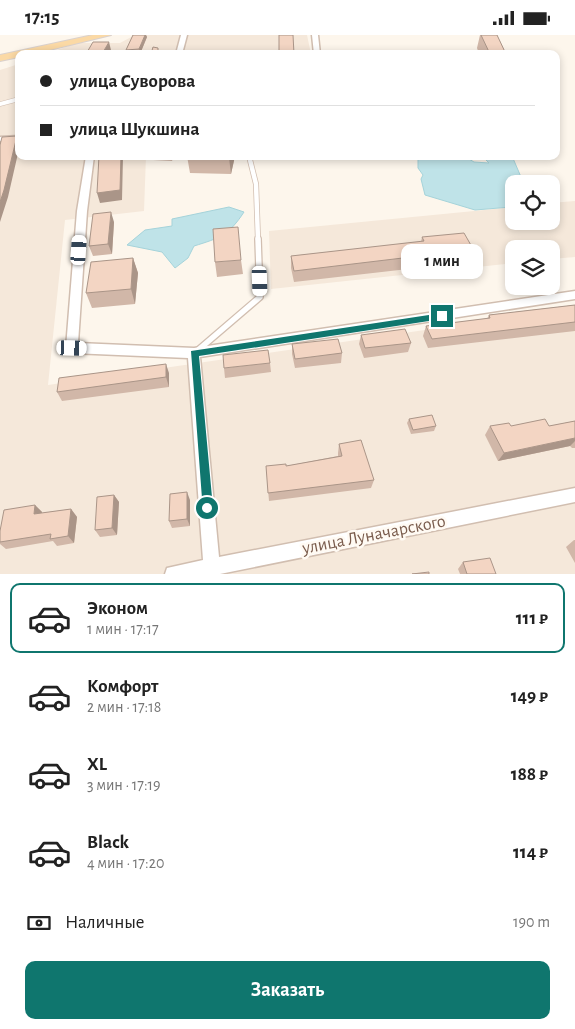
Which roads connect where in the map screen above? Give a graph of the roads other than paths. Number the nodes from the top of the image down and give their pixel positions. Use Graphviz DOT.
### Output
graph roads {
  1 [pos="47,35"];
  2 [pos="106,35"];
  3 [pos="184,35"];
  4 [pos="315,35"];
  5 [pos="27,50"];
  6 [pos="31,50"];
  7 [pos="180,50"];
  8 [pos="317,50"];
  9 [pos="15,53"];
  10 [pos="0,54"];
  11 [pos="15,54"];
  12 [pos="0,58"];
  13 [pos="15,100"];
  14 [pos="0,104"];
  15 [pos="15,137"];
  16 [pos="0,139"];
  17 [pos="89,160"];
  18 [pos="250,160"];
  19 [pos="575,295"];
  20 [pos="194,353"];
  21 [pos="575,495"];
  22 [pos="212,570"];
  23 [pos="173,574"];
  1 -- 5 [label="main road"];
  2 -- 6 [label="main road"];
  3 -- 7 [label="street"];
  4 -- 8 [label="street"];
  9 -- 10 [label="main road"];
  11 -- 12 [label="main road"];
  13 -- 14 [label="lane"];
  15 -- 16 [label="street"];
  17 -- 20 [label="street"];
  18 -- 20 [label="lane"];
  19 -- 20 [label="street"];
  20 -- 22 [label="street"];
  21 -- 22 [label="street, улица Луначарского"];
  22 -- 23 [label="street, улица Луначарского"];
}
